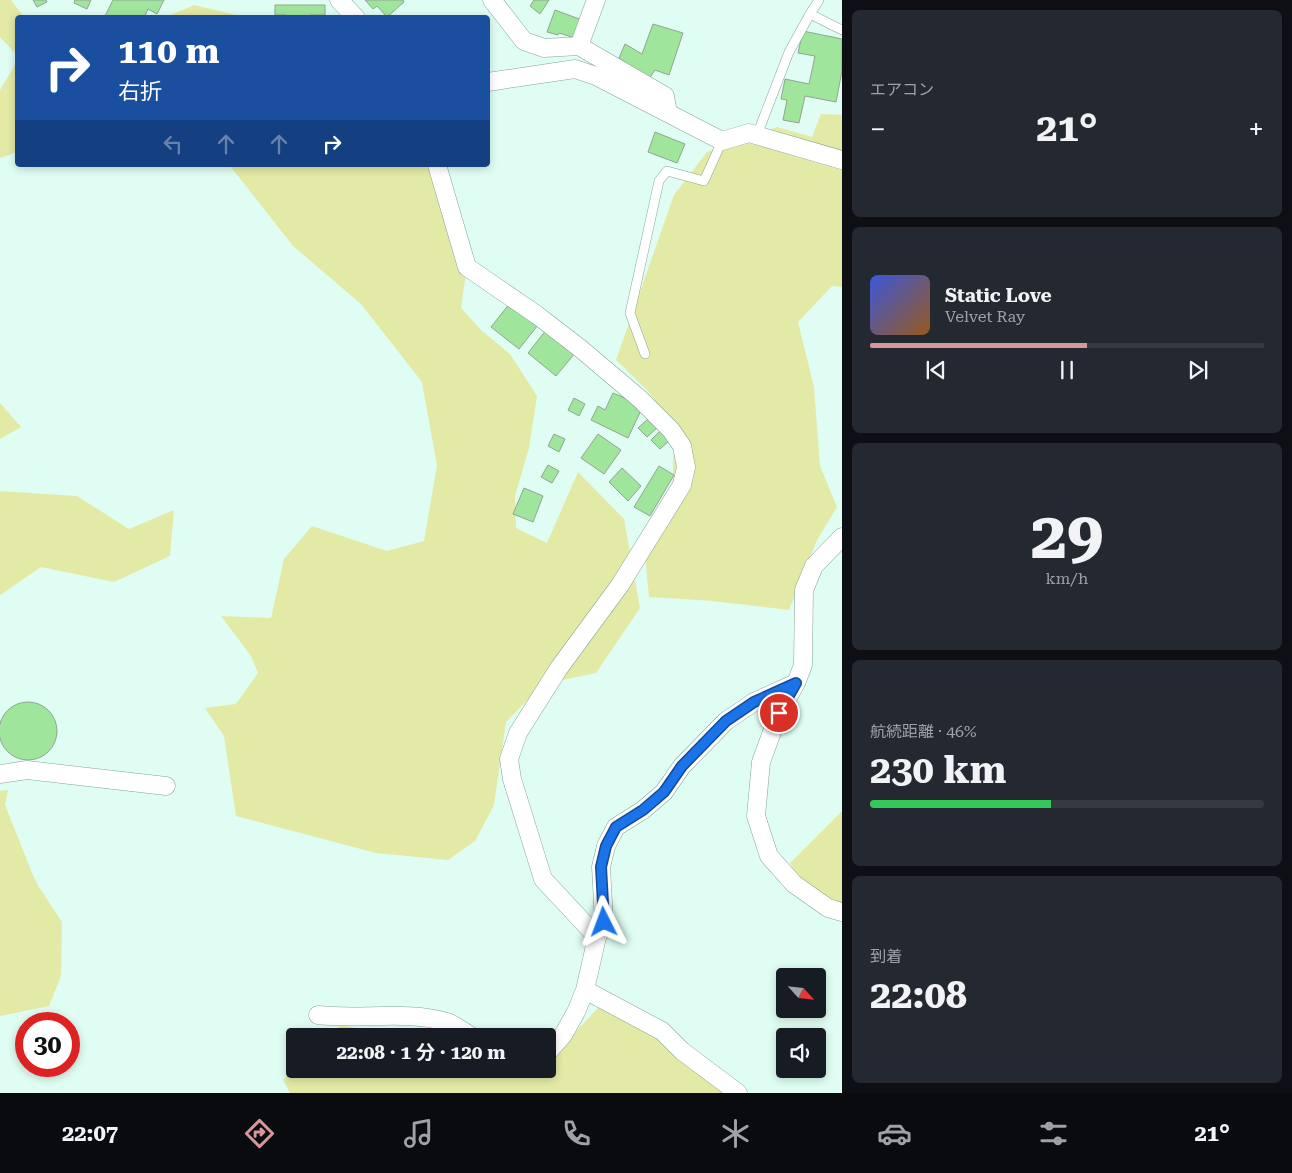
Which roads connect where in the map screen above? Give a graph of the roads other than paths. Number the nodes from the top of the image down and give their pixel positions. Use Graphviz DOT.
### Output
graph roads {
  1 [pos="339,0"];
  2 [pos="492,0"];
  3 [pos="596,0"];
  4 [pos="819,0"];
  5 [pos="810,14"];
  6 [pos="353,15"];
  7 [pos="842,30"];
  8 [pos="579,46"];
  9 [pos="490,82"];
  10 [pos="668,113"];
  11 [pos="757,135"];
  12 [pos="722,141"];
  13 [pos="842,160"];
  14 [pos="438,167"];
  15 [pos="644,354"];
  16 [pos="842,537"];
  17 [pos="796,683"];
  18 [pos="0,774"];
  19 [pos="166,786"];
  20 [pos="842,912"];
  21 [pos="597,937"];
  22 [pos="585,990"];
  23 [pos="318,1016"];
  24 [pos="458,1028"];
  25 [pos="556,1043"];
  26 [pos="738,1093"];
  1 -- 6 [label="street"];
  2 -- 8 [label="street"];
  3 -- 8 [label="street"];
  4 -- 5 [label="lane"];
  5 -- 7 [label="lane"];
  5 -- 11 [label="lane"];
  8 -- 10 [label="street"];
  9 -- 10 [label="street"];
  10 -- 12 [label="street"];
  11 -- 12 [label="street"];
  11 -- 13 [label="street"];
  12 -- 15 [label="lane"];
  14 -- 21 [label="street"];
  16 -- 17 [label="street"];
  17 -- 20 [label="street"];
  17 -- 21 [label="street"];
  18 -- 19 [label="street"];
  21 -- 22 [label="street"];
  22 -- 25 [label="street"];
  22 -- 26 [label="street"];
  23 -- 24 [label="street"];
}
